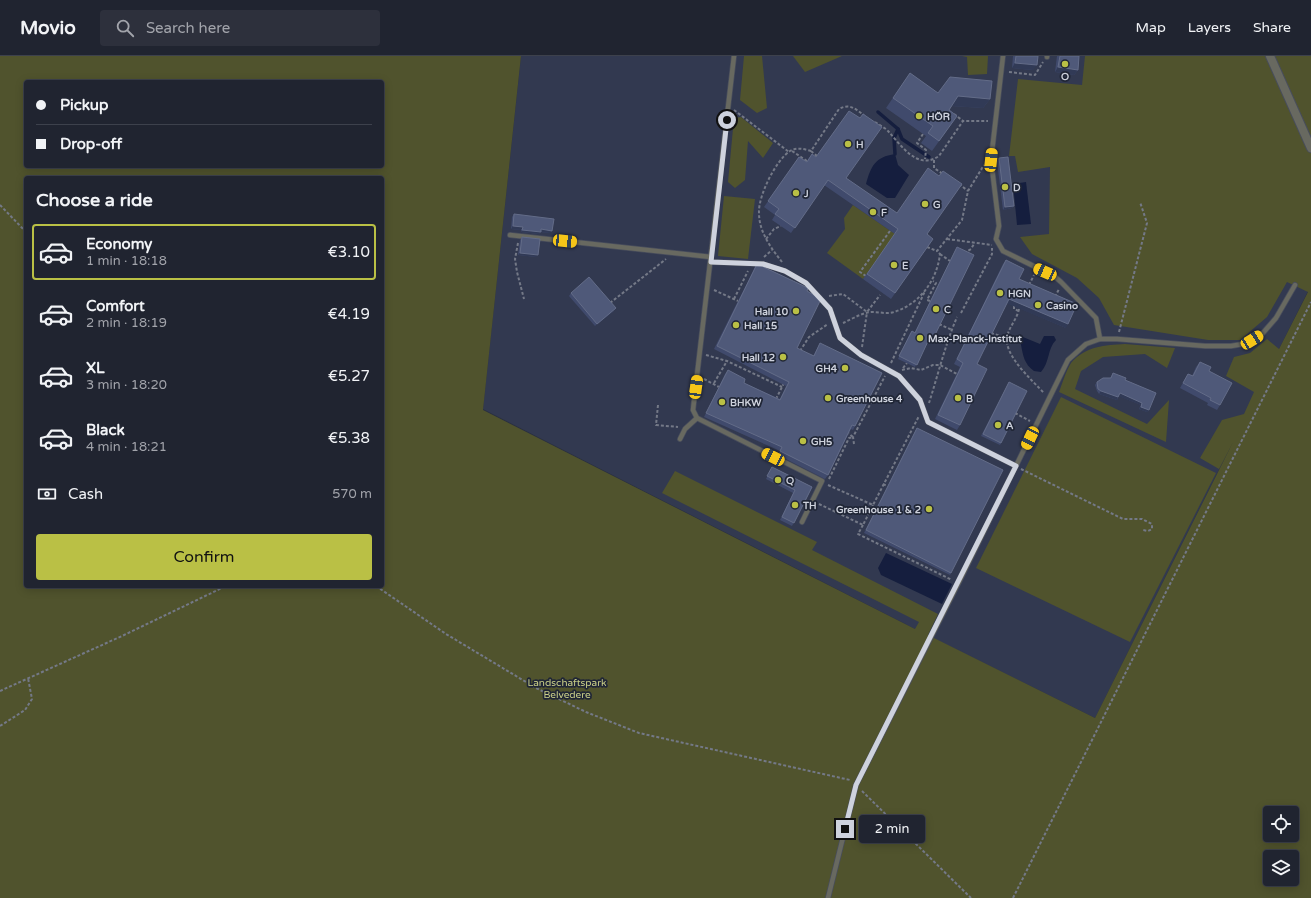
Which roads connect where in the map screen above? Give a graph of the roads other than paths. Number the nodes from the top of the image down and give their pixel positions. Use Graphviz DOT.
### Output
graph roads {
  1 [pos="734,56"];
  2 [pos="1003,56"];
  3 [pos="1270,56"];
  4 [pos="1311,148"];
  5 [pos="510,235"];
  6 [pos="711,259"];
  7 [pos="1295,285"];
  8 [pos="1100,339"];
  9 [pos="697,418"];
  10 [pos="680,439"];
  11 [pos="1016,466"];
  12 [pos="802,522"];
  13 [pos="828,898"];
  1 -- 6 [label="lane"];
  2 -- 8 [label="lane"];
  3 -- 4 [label="street"];
  5 -- 6 [label="lane"];
  6 -- 9 [label="lane"];
  6 -- 11 [label="lane"];
  7 -- 8 [label="lane"];
  8 -- 11 [label="lane"];
  9 -- 10 [label="lane"];
  9 -- 12 [label="lane"];
  11 -- 13 [label="lane"];
}
